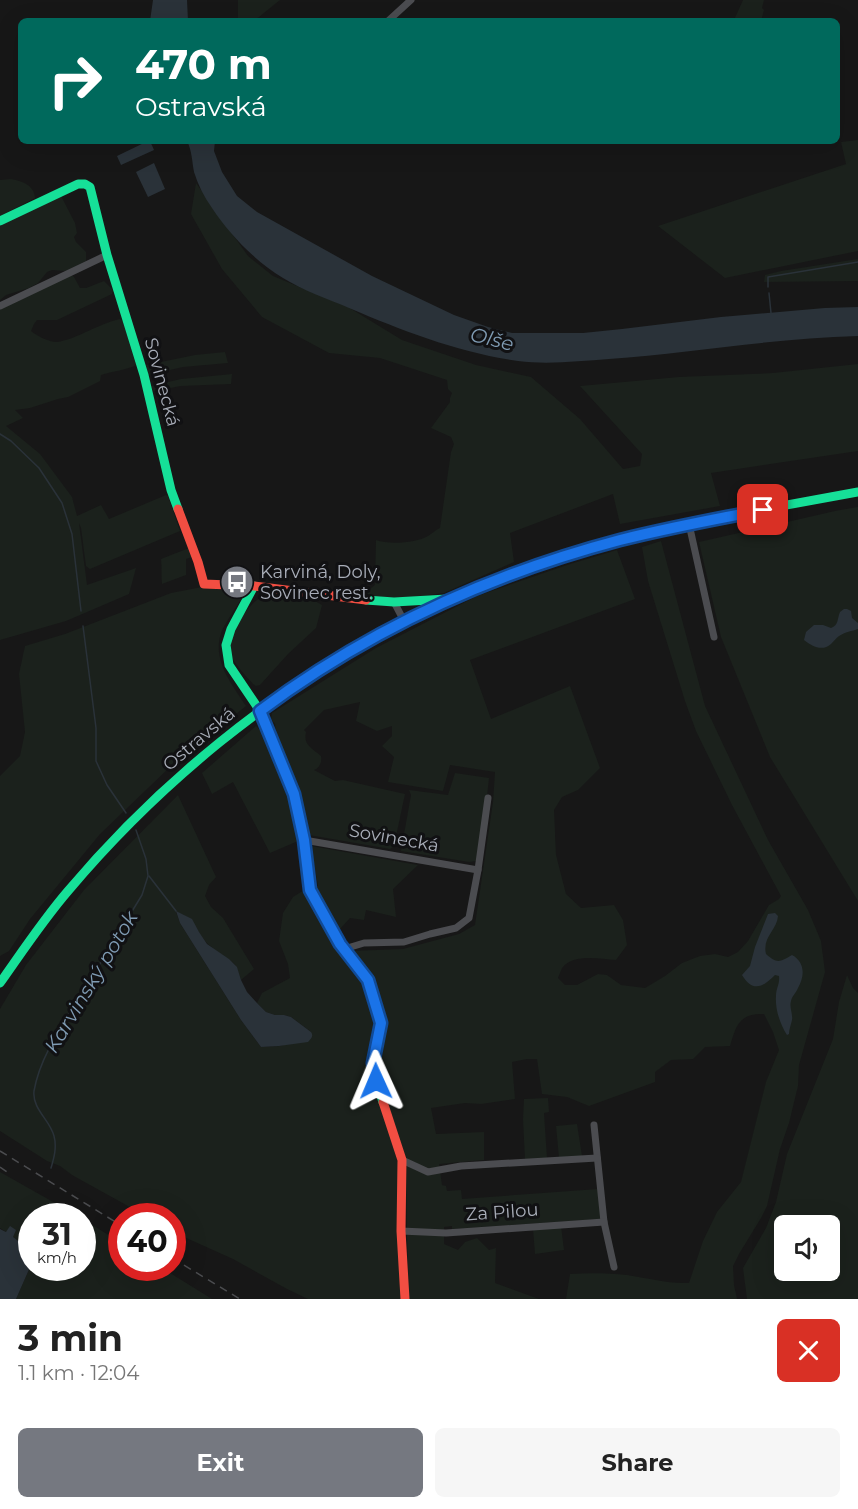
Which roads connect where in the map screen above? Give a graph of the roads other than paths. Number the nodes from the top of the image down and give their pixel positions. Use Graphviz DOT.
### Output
graph roads {
  1 [pos="411,0"];
  2 [pos="391,18"];
  3 [pos="0,221"];
  4 [pos="107,255"];
  5 [pos="0,306"];
  6 [pos="858,492"];
  7 [pos="689,524"];
  8 [pos="254,586"];
  9 [pos="450,599"];
  10 [pos="394,602"];
  11 [pos="404,621"];
  12 [pos="714,637"];
  13 [pos="260,711"];
  14 [pos="488,798"];
  15 [pos="304,840"];
  16 [pos="478,870"];
  17 [pos="344,949"];
  18 [pos="0,983"];
  19 [pos="594,1125"];
  20 [pos="597,1158"];
  21 [pos="402,1160"];
  22 [pos="604,1222"];
  23 [pos="402,1231"];
  24 [pos="614,1267"];
  25 [pos="405,1299"];
  1 -- 2 [label="street"];
  3 -- 4 [label="street"];
  4 -- 5 [label="street"];
  4 -- 8 [label="street, Sovinecká"];
  6 -- 7 [label="street, Ostravská"];
  7 -- 9 [label="street, Ostravská"];
  7 -- 12 [label="street"];
  8 -- 10 [label="street, Sovinecká"];
  8 -- 13 [label="street"];
  9 -- 10 [label="street, Sovinecká"];
  9 -- 11 [label="street, Ostravská"];
  10 -- 11 [label="street"];
  11 -- 13 [label="street, Ostravská"];
  13 -- 15 [label="street"];
  13 -- 18 [label="street, Ostravská"];
  14 -- 16 [label="street"];
  15 -- 16 [label="street, Sovinecká"];
  15 -- 17 [label="street"];
  16 -- 17 [label="street"];
  17 -- 21 [label="street"];
  19 -- 20 [label="street"];
  20 -- 21 [label="street"];
  20 -- 22 [label="street"];
  21 -- 23 [label="street"];
  22 -- 23 [label="street, Za Pilou"];
  22 -- 24 [label="street"];
  23 -- 25 [label="street"];
}
